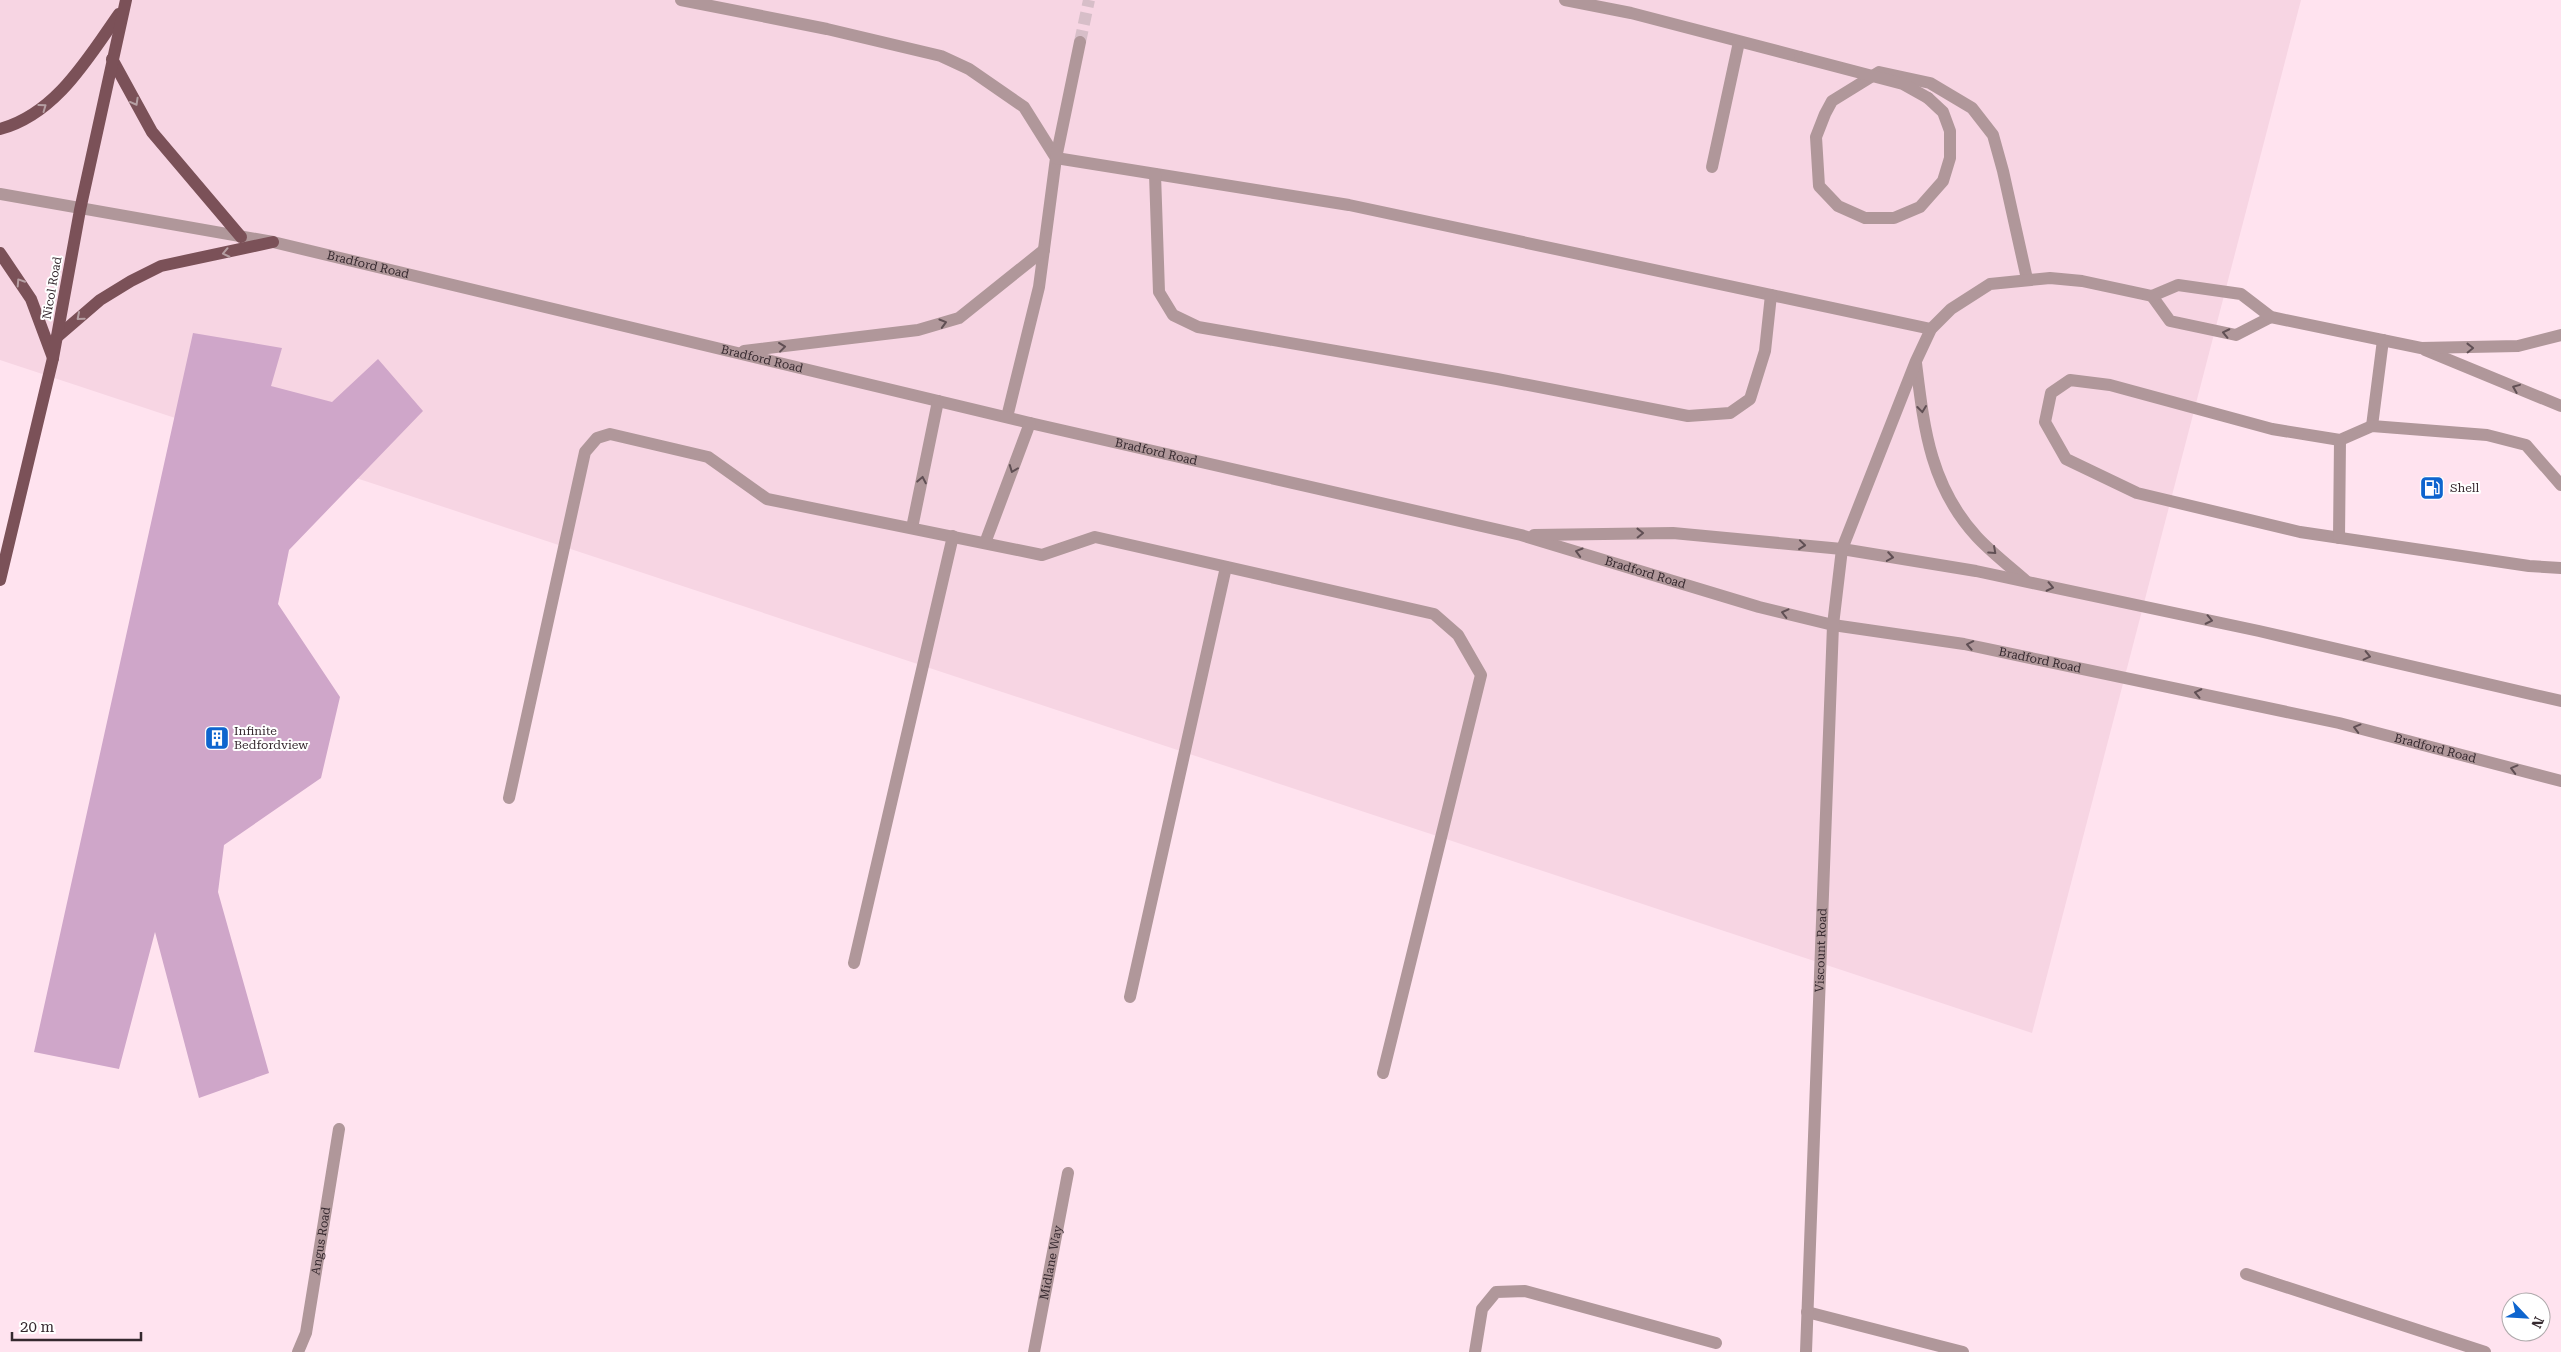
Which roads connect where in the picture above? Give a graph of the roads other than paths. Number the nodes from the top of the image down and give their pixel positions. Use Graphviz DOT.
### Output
graph roads {
  1 [pos="681,0"];
  2 [pos="1565,0"];
  3 [pos="125,4"];
  4 [pos="1632,6"];
  5 [pos="1080,42"];
  6 [pos="1739,42"];
  7 [pos="112,60"];
  8 [pos="0,129"];
  9 [pos="1056,158"];
  10 [pos="1712,167"];
  11 [pos="1155,174"];
  12 [pos="0,194"];
  13 [pos="80,210"];
  14 [pos="241,237"];
  15 [pos="274,242"];
  16 [pos="1044,250"];
  17 [pos="0,253"];
  18 [pos="2027,279"];
  19 [pos="1771,295"];
  20 [pos="2152,296"];
  21 [pos="2271,318"];
  22 [pos="1931,329"];
  23 [pos="2561,335"];
  24 [pos="57,337"];
  25 [pos="2383,340"];
  26 [pos="2421,348"];
  27 [pos="734,352"];
  28 [pos="53,358"];
  29 [pos="1916,361"];
  30 [pos="938,400"];
  31 [pos="2561,406"];
  32 [pos="1007,417"];
  33 [pos="1030,423"];
  34 [pos="2372,426"];
  35 [pos="2340,440"];
  36 [pos="2561,485"];
  37 [pos="912,528"];
  38 [pos="1521,535"];
  39 [pos="953,536"];
  40 [pos="2339,538"];
  41 [pos="985,543"];
  42 [pos="1842,549"];
  43 [pos="1226,567"];
  44 [pos="2561,568"];
  45 [pos="0,580"];
  46 [pos="2026,582"];
  47 [pos="1832,625"];
  48 [pos="2561,702"];
  49 [pos="2561,781"];
  50 [pos="509,798"];
  51 [pos="854,963"];
  52 [pos="1130,997"];
  53 [pos="1383,1073"];
  54 [pos="339,1129"];
  55 [pos="1068,1173"];
  56 [pos="2246,1274"];
  57 [pos="1807,1312"];
  58 [pos="1716,1342"];
  59 [pos="298,1352"];
  60 [pos="1034,1352"];
  61 [pos="1476,1352"];
  62 [pos="1806,1352"];
  63 [pos="1963,1352"];
  64 [pos="2485,1352"];
  1 -- 9 [label="street"];
  2 -- 4 [label="street"];
  3 -- 7 [label="main road, Nicol Road"];
  8 -- 3 [label="main road, one-way"];
  4 -- 6 [label="street"];
  5 -- 9 [label="street"];
  6 -- 10 [label="street"];
  6 -- 18 [label="street, bridge"];
  7 -- 13 [label="main road, Nicol Road"];
  7 -- 14 [label="main road, one-way"];
  9 -- 11 [label="street"];
  9 -- 16 [label="street"];
  11 -- 19 [label="street"];
  11 -- 19 [label="street"];
  12 -- 13 [label="street, Bradford Road"];
  13 -- 14 [label="street, Bradford Road"];
  13 -- 24 [label="main road, Nicol Road"];
  14 -- 15 [label="street, Bradford Road"];
  15 -- 24 [label="main road, one-way"];
  15 -- 27 [label="street, Bradford Road"];
  27 -- 16 [label="street, one-way"];
  16 -- 32 [label="street"];
  28 -- 17 [label="main road, one-way"];
  18 -- 20 [label="street, Viscount Road"];
  18 -- 22 [label="street, Viscount Road"];
  19 -- 22 [label="street"];
  20 -- 21 [label="street"];
  21 -- 20 [label="street, one-way"];
  21 -- 25 [label="street"];
  22 -- 29 [label="street, Viscount Road"];
  26 -- 23 [label="street, one-way"];
  24 -- 28 [label="main road, Nicol Road"];
  25 -- 26 [label="street"];
  25 -- 34 [label="street"];
  31 -- 26 [label="street, one-way"];
  27 -- 30 [label="street, Bradford Road"];
  28 -- 45 [label="main road, Nicol Road"];
  29 -- 42 [label="street, Viscount Road"];
  29 -- 46 [label="street, one-way"];
  30 -- 32 [label="street, Bradford Road"];
  37 -- 30 [label="street, one-way"];
  32 -- 33 [label="street, Bradford Road"];
  33 -- 38 [label="street, Bradford Road"];
  33 -- 41 [label="street, one-way"];
  34 -- 35 [label="street"];
  34 -- 36 [label="street"];
  35 -- 40 [label="street"];
  35 -- 40 [label="street"];
  37 -- 39 [label="street"];
  37 -- 50 [label="street"];
  38 -- 42 [label="street, Bradford Road, one-way"];
  47 -- 38 [label="street, Bradford Road, one-way"];
  39 -- 41 [label="street"];
  39 -- 51 [label="street"];
  40 -- 44 [label="street"];
  41 -- 43 [label="street"];
  42 -- 46 [label="street, Bradford Road, one-way"];
  42 -- 47 [label="street, Viscount Road"];
  43 -- 52 [label="street"];
  43 -- 53 [label="street"];
  46 -- 48 [label="street, Bradford Road, one-way"];
  49 -- 47 [label="street, Bradford Road, one-way"];
  47 -- 57 [label="street, Viscount Road"];
  54 -- 59 [label="street, Angus Road"];
  55 -- 60 [label="street, Midlane Way"];
  56 -- 64 [label="street"];
  57 -- 62 [label="street, Viscount Road"];
  57 -- 63 [label="street"];
  58 -- 61 [label="street"];
}
